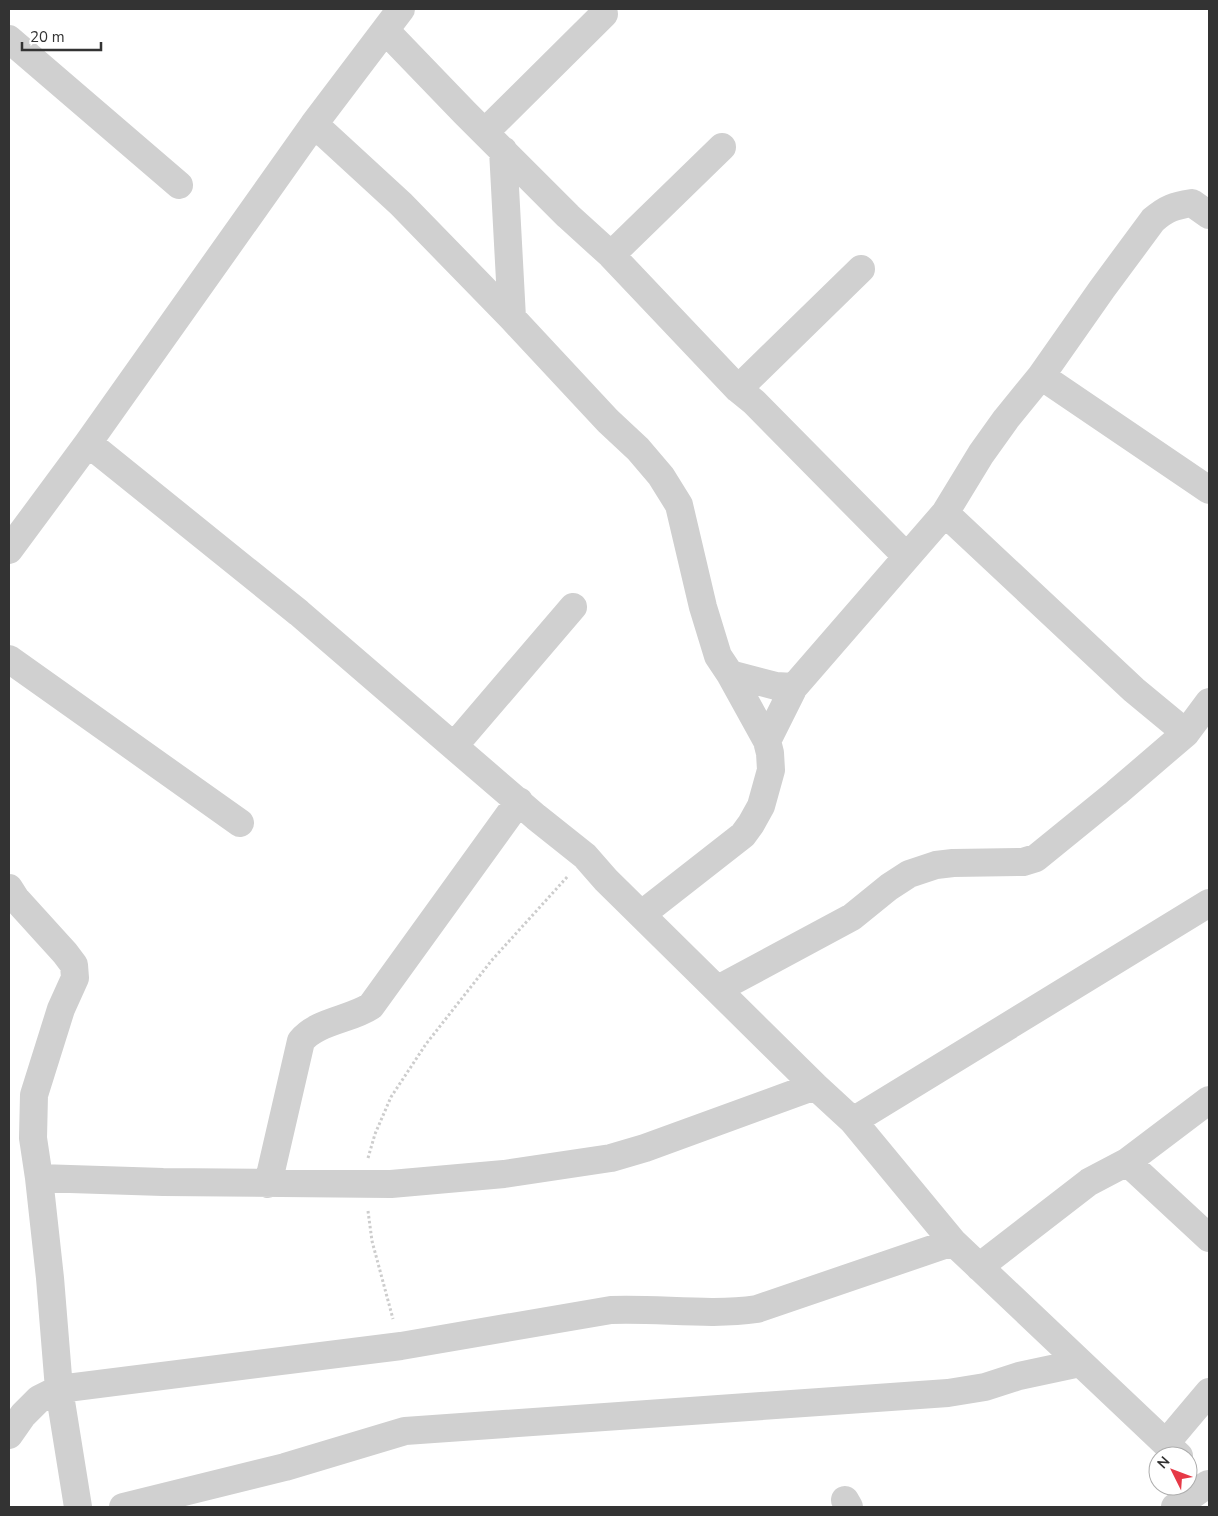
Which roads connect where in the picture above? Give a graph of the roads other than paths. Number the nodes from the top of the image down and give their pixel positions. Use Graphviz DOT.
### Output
graph roads {
  1 [pos="604,14"];
  2 [pos="393,19"];
  3 [pos="9,39"];
  4 [pos="314,124"];
  5 [pos="494,141"];
  6 [pos="722,147"];
  7 [pos="178,185"];
  8 [pos="1204,202"];
  9 [pos="611,255"];
  10 [pos="861,269"];
  11 [pos="512,318"];
  12 [pos="1040,376"];
  13 [pos="738,389"];
  14 [pos="88,443"];
  15 [pos="1209,490"];
  16 [pos="945,513"];
  17 [pos="9,550"];
  18 [pos="906,556"];
  19 [pos="572,607"];
  20 [pos="9,659"];
  21 [pos="730,674"];
  22 [pos="794,687"];
  23 [pos="1209,702"];
  24 [pos="1186,733"];
  25 [pos="767,741"];
  26 [pos="454,746"];
  27 [pos="518,801"];
  28 [pos="240,823"];
  29 [pos="9,888"];
  30 [pos="1209,903"];
  31 [pos="642,914"];
  32 [pos="718,989"];
  33 [pos="815,1086"];
  34 [pos="1209,1100"];
  35 [pos="853,1121"];
  36 [pos="1127,1162"];
  37 [pos="39,1178"];
  38 [pos="268,1184"];
  39 [pos="1209,1238"];
  40 [pos="953,1242"];
  41 [pos="980,1267"];
  42 [pos="1080,1363"];
  43 [pos="59,1389"];
  44 [pos="1209,1392"];
  45 [pos="9,1435"];
  46 [pos="1168,1446"];
  47 [pos="1175,1446"];
  48 [pos="1198,1475"];
  49 [pos="1209,1485"];
  50 [pos="78,1507"];
  51 [pos="123,1507"];
  52 [pos="1175,1507"];
  1 -- 5 [label="street"];
  2 -- 4 [label="street"];
  2 -- 5 [label="street"];
  3 -- 7 [label="street"];
  4 -- 11 [label="street"];
  4 -- 14 [label="street"];
  5 -- 9 [label="street"];
  5 -- 11 [label="street"];
  6 -- 9 [label="street"];
  8 -- 12 [label="street"];
  9 -- 13 [label="street"];
  10 -- 13 [label="street"];
  11 -- 21 [label="street"];
  12 -- 15 [label="street"];
  12 -- 16 [label="street"];
  13 -- 18 [label="street"];
  14 -- 17 [label="street"];
  14 -- 26 [label="street"];
  16 -- 18 [label="street"];
  16 -- 24 [label="street"];
  18 -- 22 [label="street"];
  19 -- 26 [label="street"];
  20 -- 28 [label="street"];
  21 -- 22 [label="street"];
  21 -- 25 [label="street"];
  22 -- 25 [label="street"];
  23 -- 24 [label="street"];
  24 -- 32 [label="street"];
  25 -- 31 [label="street"];
  26 -- 27 [label="street"];
  27 -- 31 [label="street"];
  27 -- 38 [label="street"];
  29 -- 37 [label="street"];
  30 -- 35 [label="street"];
  31 -- 32 [label="street"];
  32 -- 33 [label="street"];
  33 -- 35 [label="street"];
  33 -- 38 [label="street"];
  34 -- 36 [label="street"];
  35 -- 40 [label="street"];
  36 -- 39 [label="street"];
  36 -- 41 [label="street"];
  37 -- 38 [label="street"];
  37 -- 43 [label="street"];
  40 -- 41 [label="street"];
  40 -- 43 [label="street"];
  41 -- 42 [label="street"];
  42 -- 46 [label="street"];
  42 -- 51 [label="street"];
  43 -- 45 [label="street"];
  43 -- 50 [label="street"];
  44 -- 47 [label="street"];
  48 -- 49 [label="street"];
  49 -- 52 [label="street"];
}
